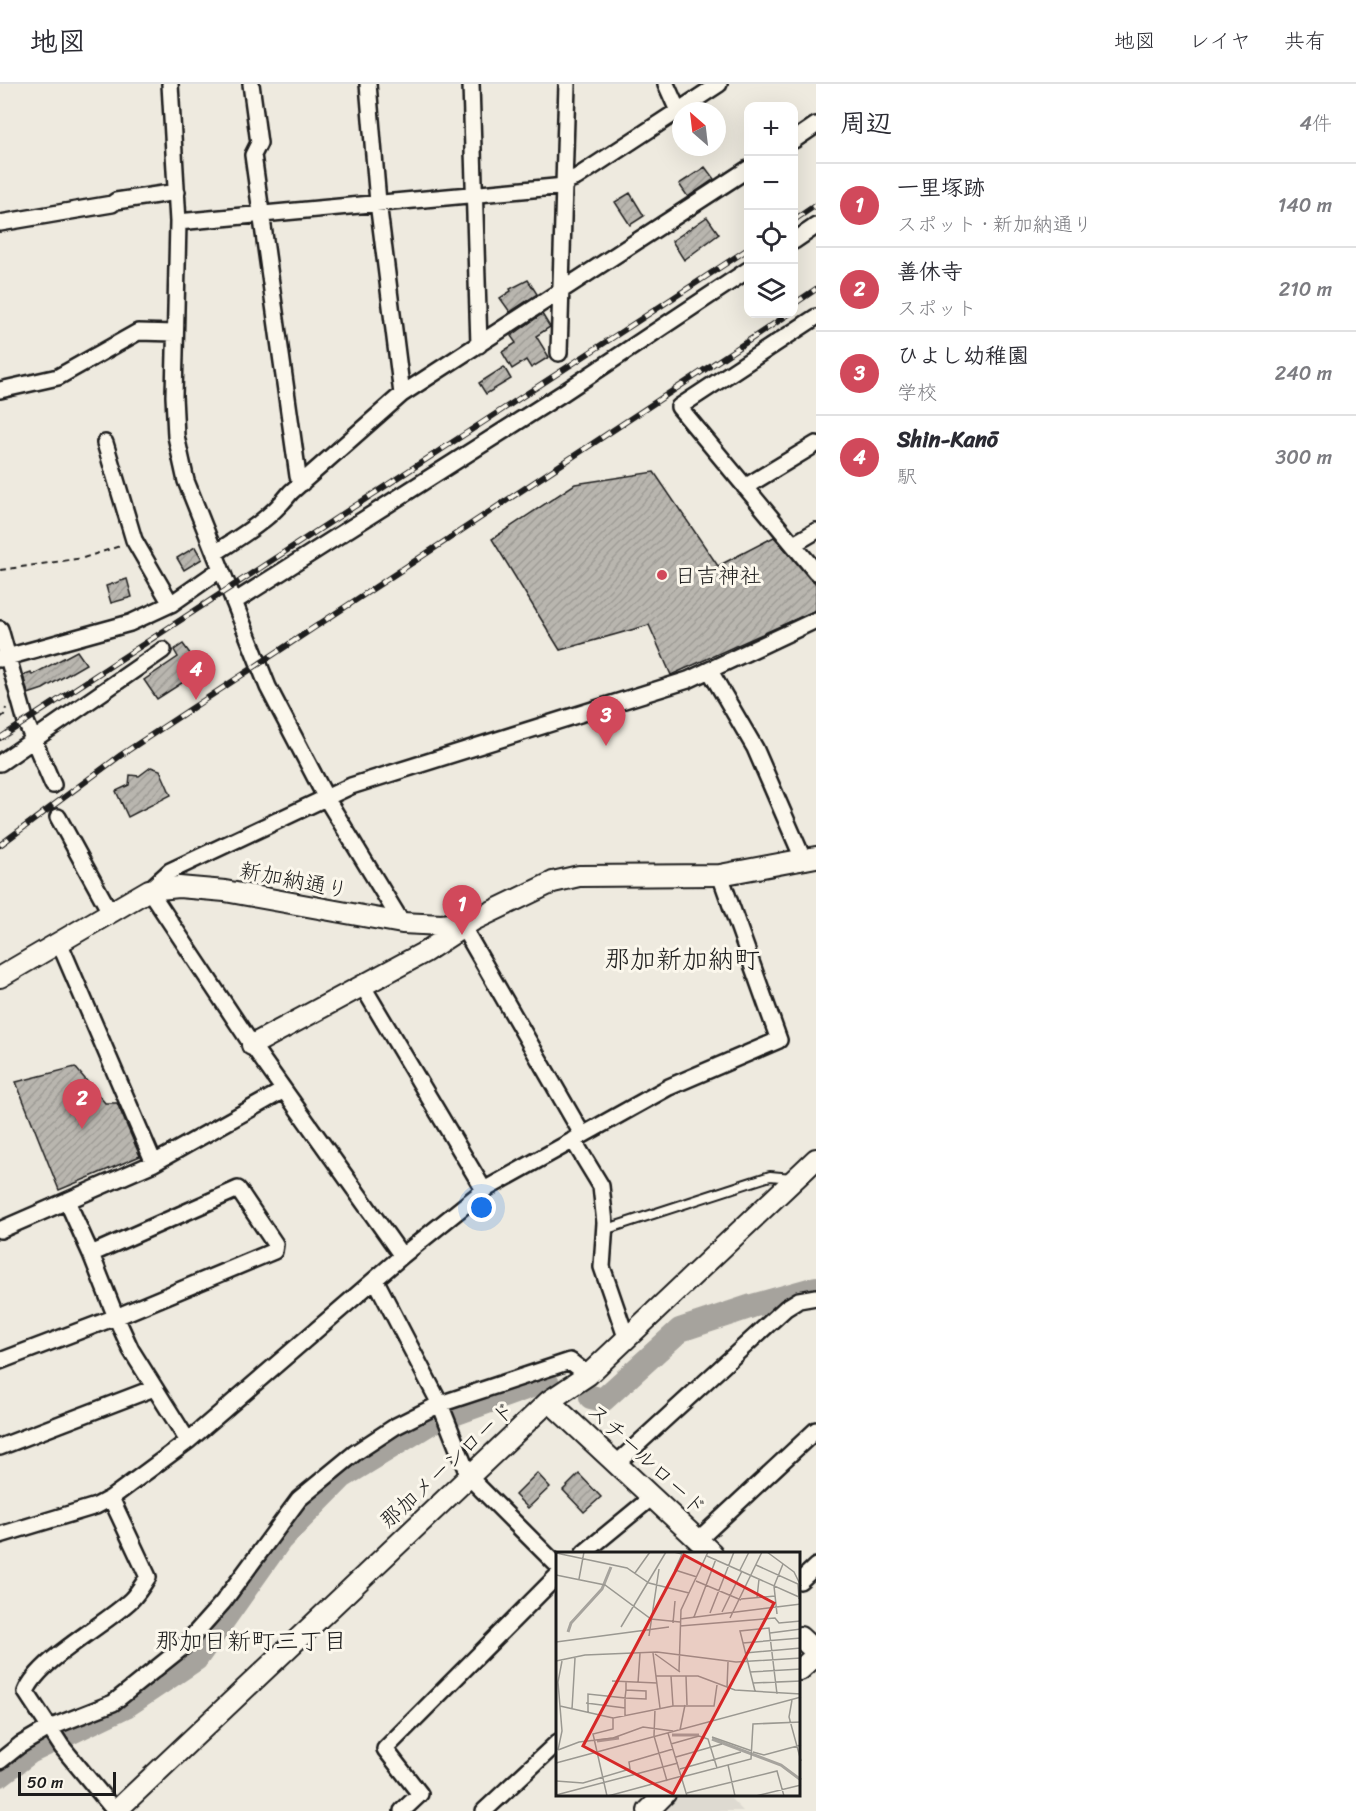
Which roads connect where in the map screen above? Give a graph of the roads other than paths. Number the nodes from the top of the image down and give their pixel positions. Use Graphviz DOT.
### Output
graph roads {
  1 [pos="170,84"];
  2 [pos="251,84"];
  3 [pos="368,84"];
  4 [pos="471,84"];
  5 [pos="567,84"];
  6 [pos="666,84"];
  7 [pos="719,84"];
  8 [pos="674,102"];
  9 [pos="692,102"];
  10 [pos="672,115"];
  11 [pos="816,124"];
  12 [pos="798,137"];
  13 [pos="744,172"];
  14 [pos="566,184"];
  15 [pos="177,192"];
  16 [pos="474,193"];
  17 [pos="378,202"];
  18 [pos="263,214"];
  19 [pos="178,222"];
  20 [pos="0,224"];
  21 [pos="816,226"];
  22 [pos="798,238"];
  23 [pos="744,273"];
  24 [pos="560,291"];
  25 [pos="816,317"];
  26 [pos="175,333"];
  27 [pos="479,345"];
  28 [pos="559,353"];
  29 [pos="0,390"];
  30 [pos="402,394"];
  31 [pos="105,443"];
  32 [pos="816,444"];
  33 [pos="302,483"];
  34 [pos="745,487"];
  35 [pos="816,531"];
  36 [pos="794,544"];
  37 [pos="214,553"];
  38 [pos="221,569"];
  39 [pos="816,572"];
  40 [pos="234,602"];
  41 [pos="171,604"];
  42 [pos="816,620"];
  43 [pos="0,629"];
  44 [pos="163,650"];
  45 [pos="4,658"];
  46 [pos="710,671"];
  47 [pos="35,740"];
  48 [pos="0,763"];
  49 [pos="53,785"];
  50 [pos="326,798"];
  51 [pos="58,817"];
  52 [pos="810,859"];
  53 [pos="720,876"];
  54 [pos="149,890"];
  55 [pos="110,912"];
  56 [pos="402,923"];
  57 [pos="469,925"];
  58 [pos="59,942"];
  59 [pos="0,976"];
  60 [pos="362,985"];
  61 [pos="252,1045"];
  62 [pos="285,1090"];
  63 [pos="578,1137"];
  64 [pos="816,1159"];
  65 [pos="154,1163"];
  66 [pos="795,1178"];
  67 [pos="484,1190"];
  68 [pos="67,1201"];
  69 [pos="0,1230"];
  70 [pos="604,1230"];
  71 [pos="91,1254"];
  72 [pos="402,1256"];
  73 [pos="376,1281"];
  74 [pos="816,1297"];
  75 [pos="116,1317"];
  76 [pos="626,1337"];
  77 [pos="0,1361"];
  78 [pos="588,1375"];
  79 [pos="154,1388"];
  80 [pos="549,1401"];
  81 [pos="444,1415"];
  82 [pos="816,1430"];
  83 [pos="188,1441"];
  84 [pos="0,1448"];
  85 [pos="617,1463"];
  86 [pos="469,1477"];
  87 [pos="652,1497"];
  88 [pos="111,1498"];
  89 [pos="0,1535"];
  90 [pos="705,1546"];
  91 [pos="585,1552"];
  92 [pos="556,1564"];
  93 [pos="816,1566"];
  94 [pos="556,1577"];
  95 [pos="801,1580"];
  96 [pos="801,1638"];
  97 [pos="816,1654"];
  98 [pos="801,1669"];
  99 [pos="51,1731"];
  100 [pos="556,1744"];
  101 [pos="0,1761"];
  102 [pos="663,1796"];
  103 [pos="115,1811"];
  104 [pos="402,1811"];
  105 [pos="484,1811"];
  106 [pos="648,1811"];
  1 -- 15 [label="street"];
  2 -- 18 [label="street"];
  3 -- 17 [label="street"];
  4 -- 16 [label="street"];
  5 -- 14 [label="street"];
  6 -- 8 [label="street"];
  7 -- 9 [label="street"];
  10 -- 14 [label="street"];
  11 -- 12 [label="street"];
  13 -- 24 [label="street"];
  14 -- 16 [label="street"];
  14 -- 24 [label="street"];
  15 -- 19 [label="street"];
  15 -- 20 [label="street"];
  16 -- 17 [label="street"];
  16 -- 27 [label="street"];
  17 -- 18 [label="street"];
  17 -- 30 [label="street"];
  18 -- 19 [label="street"];
  18 -- 33 [label="street"];
  19 -- 26 [label="street"];
  21 -- 22 [label="street"];
  23 -- 40 [label="street"];
  24 -- 27 [label="street"];
  24 -- 28 [label="street"];
  25 -- 34 [label="street"];
  26 -- 29 [label="street"];
  26 -- 37 [label="street"];
  27 -- 30 [label="street"];
  30 -- 33 [label="street"];
  31 -- 41 [label="street"];
  32 -- 34 [label="street"];
  33 -- 37 [label="street"];
  34 -- 36 [label="street"];
  35 -- 36 [label="street"];
  36 -- 39 [label="street"];
  37 -- 38 [label="street"];
  38 -- 40 [label="street"];
  38 -- 41 [label="street"];
  40 -- 50 [label="street"];
  41 -- 45 [label="street"];
  42 -- 46 [label="street"];
  43 -- 45 [label="street"];
  44 -- 47 [label="street"];
  45 -- 47 [label="street"];
  46 -- 50 [label="street"];
  46 -- 52 [label="street"];
  47 -- 48 [label="street"];
  47 -- 49 [label="street"];
  50 -- 54 [label="street"];
  50 -- 56 [label="street"];
  51 -- 55 [label="street"];
  52 -- 53 [label="street"];
  53 -- 57 [label="street"];
  53 -- 63 [label="street"];
  54 -- 55 [label="street, 新加納通り"];
  54 -- 56 [label="street, 新加納通り"];
  54 -- 61 [label="street"];
  55 -- 58 [label="street, 新加納通り"];
  56 -- 57 [label="street, 新加納通り"];
  57 -- 60 [label="street"];
  57 -- 63 [label="street"];
  58 -- 59 [label="street"];
  58 -- 65 [label="street"];
  60 -- 61 [label="street"];
  60 -- 67 [label="street"];
  61 -- 62 [label="street"];
  62 -- 65 [label="street"];
  62 -- 72 [label="street"];
  63 -- 67 [label="street"];
  63 -- 70 [label="street"];
  64 -- 66 [label="street, 那加メーンロード"];
  65 -- 68 [label="street"];
  66 -- 70 [label="lane"];
  66 -- 76 [label="street, 那加メーンロード"];
  67 -- 72 [label="street"];
  68 -- 69 [label="street"];
  68 -- 71 [label="street"];
  70 -- 76 [label="street"];
  71 -- 75 [label="street"];
  71 -- 75 [label="street"];
  72 -- 73 [label="street"];
  73 -- 81 [label="street"];
  73 -- 83 [label="street"];
  74 -- 85 [label="street"];
  75 -- 77 [label="street"];
  75 -- 79 [label="street"];
  76 -- 78 [label="street, 那加メーンロード"];
  78 -- 80 [label="street, 那加メーンロード"];
  78 -- 81 [label="street"];
  79 -- 83 [label="street"];
  79 -- 84 [label="street"];
  80 -- 85 [label="street, スチールロード"];
  80 -- 86 [label="street, 那加メーンロード"];
  81 -- 86 [label="street"];
  81 -- 99 [label="street"];
  82 -- 90 [label="street"];
  83 -- 88 [label="street"];
  85 -- 87 [label="street, スチールロード"];
  86 -- 92 [label="street"];
  86 -- 103 [label="street, 那加メーンロード"];
  87 -- 90 [label="street, スチールロード"];
  87 -- 91 [label="street"];
  88 -- 89 [label="street"];
  88 -- 99 [label="street"];
  93 -- 95 [label="street"];
  94 -- 104 [label="street"];
  96 -- 97 [label="street"];
  97 -- 98 [label="street"];
  99 -- 101 [label="street"];
  99 -- 103 [label="street"];
  100 -- 105 [label="street"];
  102 -- 106 [label="street"];
}
